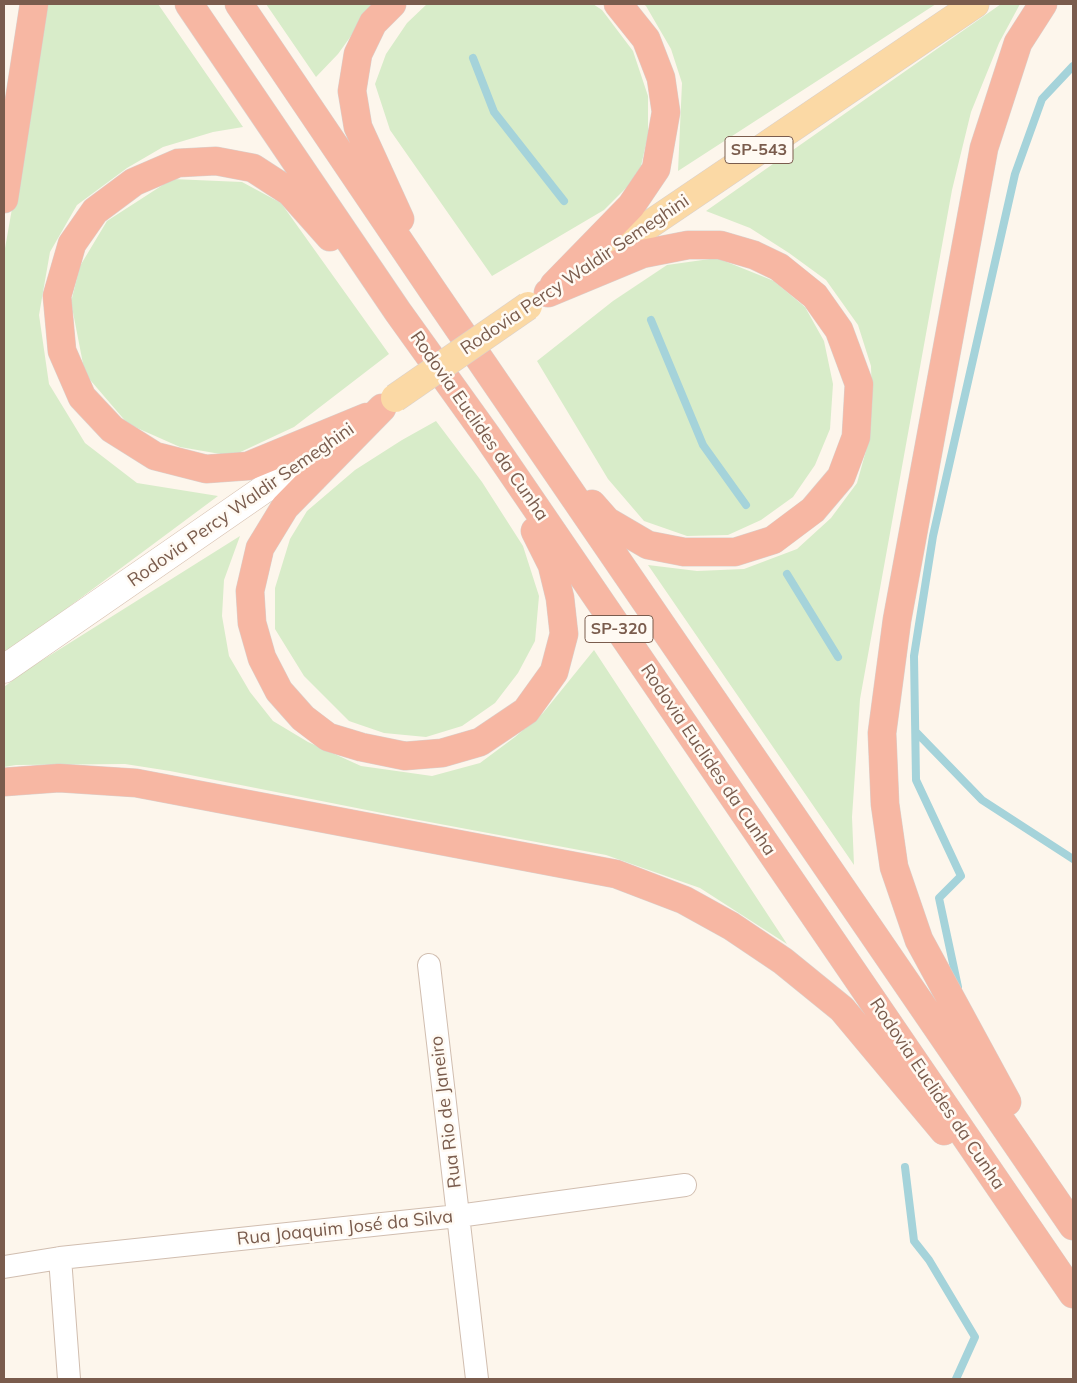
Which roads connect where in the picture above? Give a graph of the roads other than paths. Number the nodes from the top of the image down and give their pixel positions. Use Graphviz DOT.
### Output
graph roads {
  1 [pos="34,4"];
  2 [pos="189,4"];
  3 [pos="239,4"];
  4 [pos="392,4"];
  5 [pos="618,4"];
  6 [pos="975,4"];
  7 [pos="1043,4"];
  8 [pos="4,199"];
  9 [pos="433,291"];
  10 [pos="540,299"];
  11 [pos="398,312"];
  12 [pos="383,407"];
  13 [pos="525,424"];
  14 [pos="487,436"];
  15 [pos="4,669"];
  16 [pos="4,782"];
  17 [pos="429,965"];
  18 [pos="685,1185"];
  19 [pos="458,1216"];
  20 [pos="1073,1225"];
  21 [pos="1047,1255"];
  22 [pos="60,1258"];
  23 [pos="4,1267"];
  24 [pos="1073,1294"];
  25 [pos="70,1379"];
  26 [pos="477,1379"];
  1 -- 8 [label="highway"];
  2 -- 11 [label="highway, Rodovia Euclides da Cunha / SP-320"];
  3 -- 9 [label="highway, SP-320"];
  4 -- 9 [label="highway"];
  5 -- 10 [label="highway"];
  6 -- 10 [label="main road, Rodovia Percy Waldir Semeghini / SP-543"];
  7 -- 20 [label="highway"];
  9 -- 13 [label="highway, SP-320"];
  10 -- 12 [label="main road, Rodovia Percy Waldir Semeghini / SP-543, bridge"];
  10 -- 13 [label="highway"];
  11 -- 12 [label="highway"];
  11 -- 14 [label="highway, Rodovia Euclides da Cunha / SP-320"];
  12 -- 14 [label="highway"];
  12 -- 15 [label="main road, Rodovia Percy Waldir Semeghini"];
  13 -- 20 [label="highway, SP-320"];
  14 -- 21 [label="highway, Rodovia Euclides da Cunha / SP-320"];
  16 -- 21 [label="highway"];
  17 -- 19 [label="street, Rua Rio de Janeiro"];
  18 -- 19 [label="street, Rua Joaquim José da Silva"];
  19 -- 22 [label="street, Rua Joaquim José da Silva"];
  19 -- 26 [label="street, Rua Rio de Janeiro"];
  21 -- 24 [label="highway, Rodovia Euclides da Cunha / SP-320"];
  22 -- 23 [label="street, Rua Joaquim José da Silva"];
  22 -- 25 [label="street"];
}
